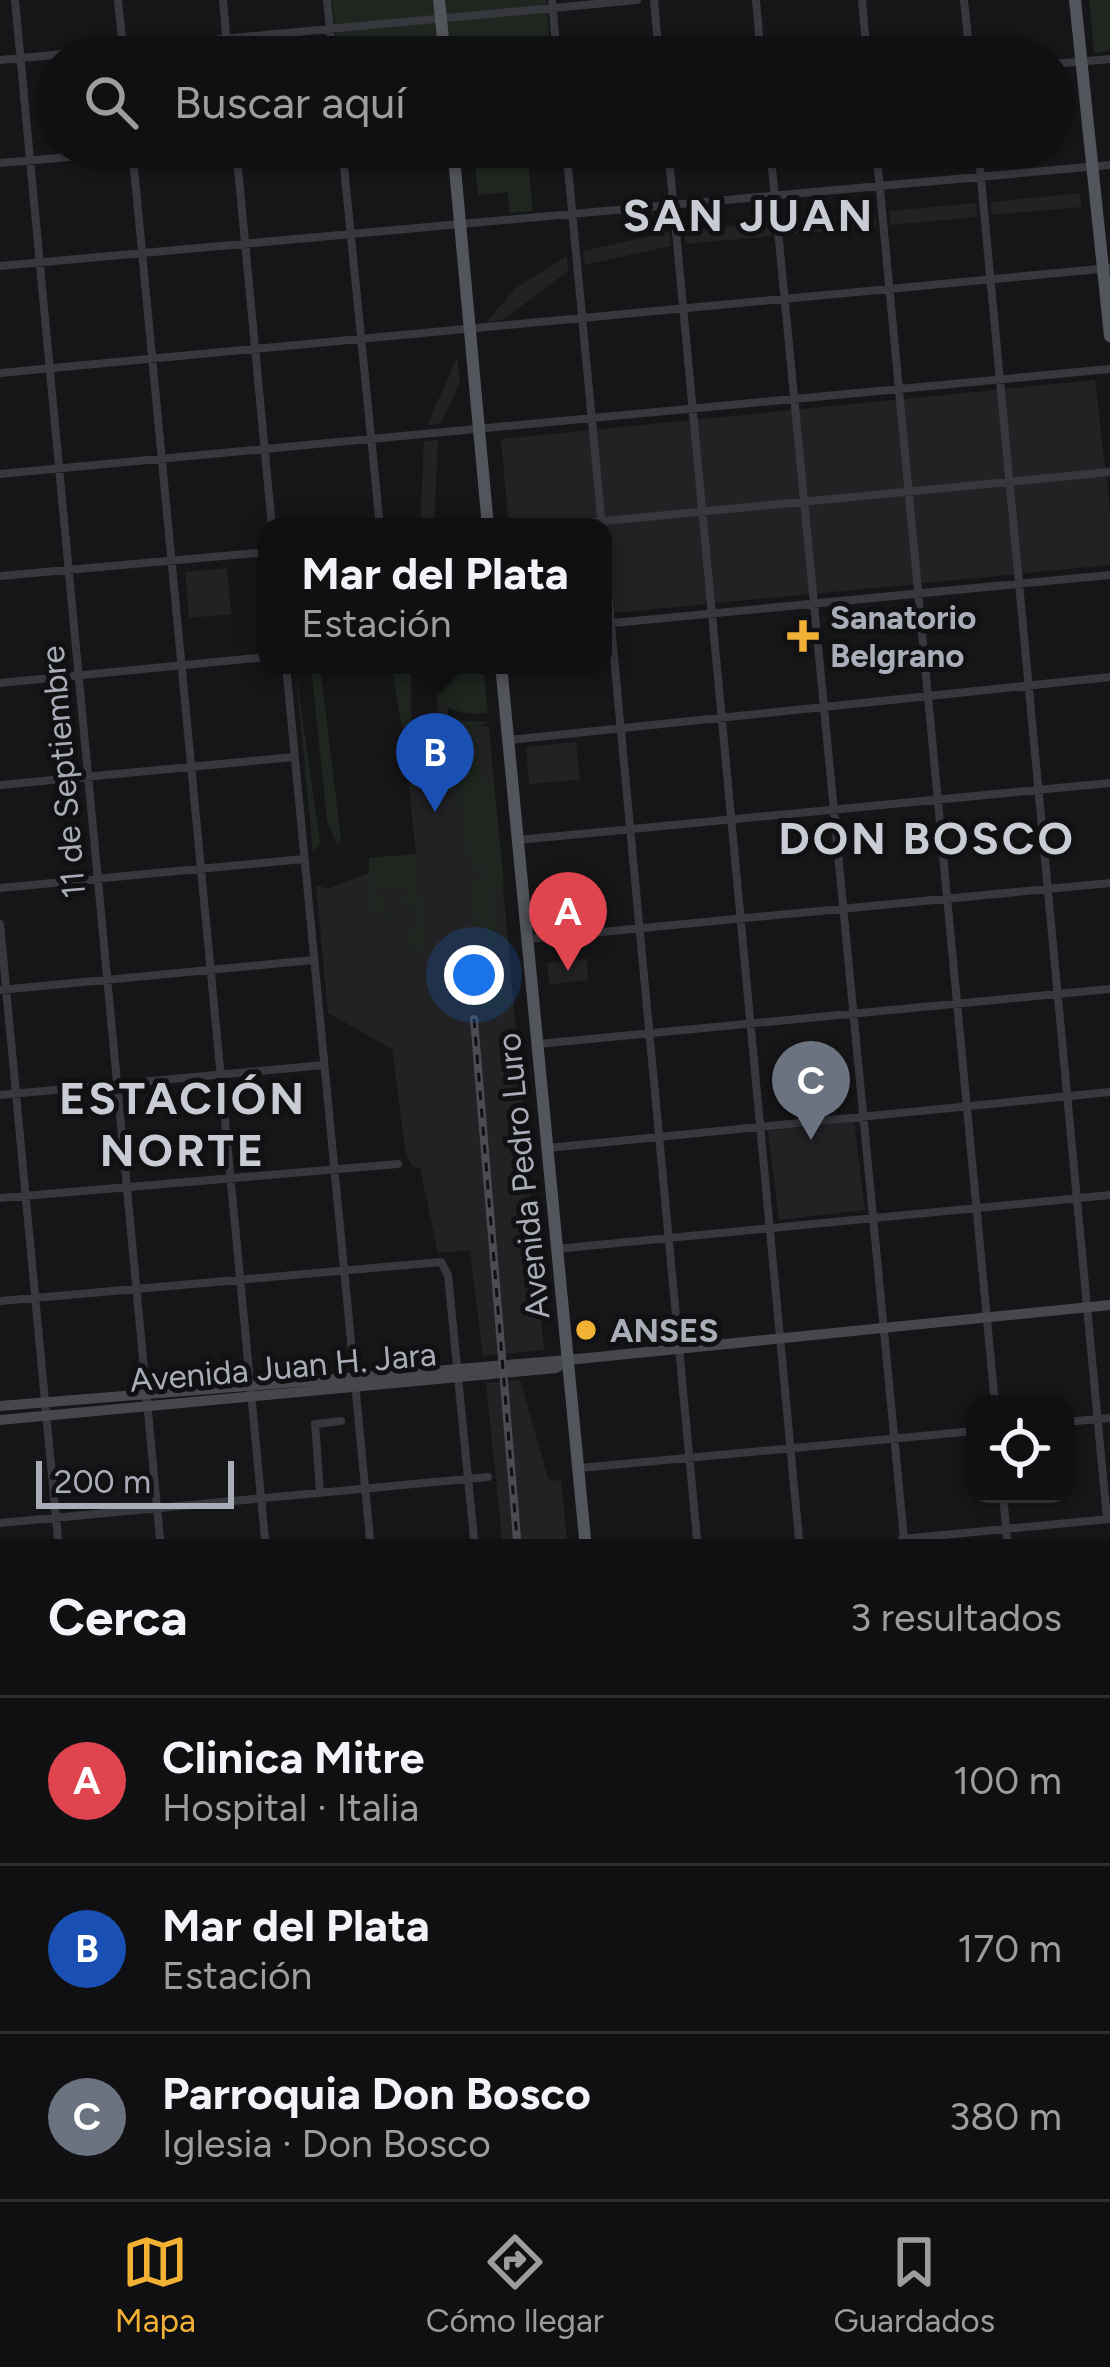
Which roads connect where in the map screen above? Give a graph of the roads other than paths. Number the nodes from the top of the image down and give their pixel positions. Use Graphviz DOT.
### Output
graph roads {
  1 [pos="15,0"];
  2 [pos="118,0"];
  3 [pos="223,0"];
  4 [pos="327,0"];
  5 [pos="440,0"];
  6 [pos="637,0"];
  7 [pos="654,0"];
  8 [pos="756,0"];
  9 [pos="862,0"];
  10 [pos="964,0"];
  11 [pos="1078,3"];
  12 [pos="552,4"];
  13 [pos="441,19"];
  14 [pos="330,29"];
  15 [pos="121,36"];
  16 [pos="226,36"];
  17 [pos="257,36"];
  18 [pos="331,36"];
  19 [pos="443,36"];
  20 [pos="555,36"];
  21 [pos="657,36"];
  22 [pos="759,36"];
  23 [pos="865,36"];
  24 [pos="968,36"];
  25 [pos="36,57"];
  26 [pos="20,58"];
  27 [pos="1110,59"];
  28 [pos="0,60"];
  29 [pos="1083,62"];
  30 [pos="1074,63"];
  31 [pos="36,160"];
  32 [pos="30,161"];
  33 [pos="0,164"];
  34 [pos="1110,166"];
  35 [pos="1093,167"];
  36 [pos="134,168"];
  37 [pos="238,168"];
  38 [pos="344,168"];
  39 [pos="455,168"];
  40 [pos="568,168"];
  41 [pos="670,168"];
  42 [pos="772,168"];
  43 [pos="878,168"];
  44 [pos="980,168"];
  45 [pos="981,176"];
  46 [pos="879,184"];
  47 [pos="775,194"];
  48 [pos="673,203"];
  49 [pos="572,213"];
  50 [pos="460,225"];
  51 [pos="351,233"];
  52 [pos="246,243"];
  53 [pos="142,252"];
  54 [pos="39,262"];
  55 [pos="0,266"];
  56 [pos="1107,268"];
  57 [pos="991,278"];
  58 [pos="890,288"];
  59 [pos="784,298"];
  60 [pos="683,308"];
  61 [pos="582,318"];
  62 [pos="470,328"];
  63 [pos="1110,336"];
  64 [pos="361,338"];
  65 [pos="256,349"];
  66 [pos="152,358"];
  67 [pos="51,368"];
  68 [pos="1110,369"];
  69 [pos="0,373"];
  70 [pos="1000,379"];
  71 [pos="900,389"];
  72 [pos="794,398"];
  73 [pos="692,408"];
  74 [pos="591,418"];
  75 [pos="479,429"];
  76 [pos="371,439"];
  77 [pos="265,449"];
  78 [pos="161,458"];
  79 [pos="58,468"];
  80 [pos="1110,472"];
  81 [pos="0,474"];
  82 [pos="1010,482"];
  83 [pos="909,491"];
  84 [pos="804,502"];
  85 [pos="702,512"];
  86 [pos="271,518"];
  87 [pos="379,518"];
  88 [pos="487,518"];
  89 [pos="601,518"];
  90 [pos="612,523"];
  91 [pos="258,553"];
  92 [pos="170,560"];
  93 [pos="68,569"];
  94 [pos="1110,575"];
  95 [pos="0,576"];
  96 [pos="1019,584"];
  97 [pos="918,594"];
  98 [pos="814,604"];
  99 [pos="712,614"];
  100 [pos="612,624"];
  101 [pos="258,658"];
  102 [pos="612,664"];
  103 [pos="181,667"];
  104 [pos="287,674"];
  105 [pos="502,674"];
  106 [pos="78,676"];
  107 [pos="1110,677"];
  108 [pos="0,683"];
  109 [pos="1029,686"];
  110 [pos="928,696"];
  111 [pos="824,707"];
  112 [pos="722,718"];
  113 [pos="620,728"];
  114 [pos="508,740"];
  115 [pos="294,757"];
  116 [pos="190,767"];
  117 [pos="88,777"];
  118 [pos="1110,783"];
  119 [pos="0,785"];
  120 [pos="1039,790"];
  121 [pos="938,799"];
  122 [pos="834,809"];
  123 [pos="731,819"];
  124 [pos="630,828"];
  125 [pos="518,839"];
  126 [pos="304,860"];
  127 [pos="200,869"];
  128 [pos="97,879"];
  129 [pos="1110,883"];
  130 [pos="0,888"];
  131 [pos="1048,888"];
  132 [pos="947,898"];
  133 [pos="843,908"];
  134 [pos="740,917"];
  135 [pos="0,924"];
  136 [pos="639,927"];
  137 [pos="527,940"];
  138 [pos="314,960"];
  139 [pos="210,970"];
  140 [pos="106,980"];
  141 [pos="3,989"];
  142 [pos="1110,989"];
  143 [pos="1058,994"];
  144 [pos="957,1004"];
  145 [pos="853,1014"];
  146 [pos="751,1024"];
  147 [pos="649,1033"];
  148 [pos="537,1044"];
  149 [pos="323,1066"];
  150 [pos="220,1075"];
  151 [pos="116,1085"];
  152 [pos="1110,1092"];
  153 [pos="16,1094"];
  154 [pos="0,1096"];
  155 [pos="1067,1096"];
  156 [pos="967,1106"];
  157 [pos="863,1117"];
  158 [pos="760,1127"];
  159 [pos="659,1137"];
  160 [pos="547,1148"];
  161 [pos="398,1164"];
  162 [pos="333,1169"];
  163 [pos="230,1177"];
  164 [pos="126,1187"];
  165 [pos="1110,1195"];
  166 [pos="26,1196"];
  167 [pos="0,1198"];
  168 [pos="1077,1198"];
  169 [pos="976,1208"];
  170 [pos="873,1218"];
  171 [pos="770,1228"];
  172 [pos="668,1238"];
  173 [pos="556,1249"];
  174 [pos="344,1269"];
  175 [pos="240,1279"];
  176 [pos="136,1289"];
  177 [pos="35,1298"];
  178 [pos="0,1301"];
  179 [pos="1110,1305"];
  180 [pos="1087,1307"];
  181 [pos="986,1317"];
  182 [pos="883,1327"];
  183 [pos="780,1336"];
  184 [pos="679,1346"];
  185 [pos="568,1360"];
  186 [pos="458,1372"];
  187 [pos="355,1381"];
  188 [pos="252,1390"];
  189 [pos="993,1395"];
  190 [pos="147,1400"];
  191 [pos="46,1402"];
  192 [pos="0,1406"];
  193 [pos="47,1416"];
  194 [pos="1110,1418"];
  195 [pos="1098,1419"];
  196 [pos="0,1420"];
  197 [pos="341,1421"];
  198 [pos="1074,1421"];
  199 [pos="966,1432"];
  200 [pos="894,1438"];
  201 [pos="789,1448"];
  202 [pos="689,1458"];
  203 [pos="578,1468"];
  204 [pos="488,1477"];
  205 [pos="468,1479"];
  206 [pos="365,1487"];
  207 [pos="320,1491"];
  208 [pos="261,1497"];
  209 [pos="1004,1503"];
  210 [pos="157,1507"];
  211 [pos="56,1517"];
  212 [pos="1108,1519"];
  213 [pos="0,1522"];
  214 [pos="1007,1534"];
  215 [pos="58,1539"];
  216 [pos="160,1539"];
  217 [pos="265,1539"];
  218 [pos="370,1539"];
  219 [pos="474,1539"];
  220 [pos="585,1539"];
  221 [pos="697,1539"];
  222 [pos="799,1539"];
  223 [pos="902,1539"];
  1 -- 26 [label="street, 11 de Septiembre"];
  2 -- 15 [label="street"];
  3 -- 16 [label="street"];
  4 -- 14 [label="street"];
  5 -- 13 [label="main road"];
  6 -- 12 [label="street"];
  7 -- 21 [label="street"];
  8 -- 22 [label="street"];
  9 -- 23 [label="street"];
  10 -- 24 [label="street"];
  11 -- 29 [label="main road"];
  12 -- 13 [label="street"];
  12 -- 20 [label="street"];
  13 -- 14 [label="street"];
  13 -- 19 [label="main road"];
  14 -- 17 [label="street"];
  14 -- 18 [label="street"];
  25 -- 26 [label="street"];
  26 -- 28 [label="street"];
  26 -- 32 [label="street, 11 de Septiembre"];
  27 -- 29 [label="street"];
  29 -- 30 [label="street"];
  29 -- 35 [label="main road"];
  31 -- 32 [label="street"];
  32 -- 33 [label="street"];
  32 -- 54 [label="street, 11 de Septiembre"];
  34 -- 35 [label="street"];
  35 -- 45 [label="street"];
  35 -- 56 [label="main road"];
  36 -- 53 [label="street"];
  37 -- 52 [label="street"];
  38 -- 51 [label="street"];
  39 -- 50 [label="main road"];
  40 -- 49 [label="street"];
  41 -- 48 [label="street"];
  42 -- 47 [label="street"];
  43 -- 46 [label="street"];
  44 -- 45 [label="street"];
  45 -- 46 [label="street"];
  45 -- 57 [label="street"];
  46 -- 47 [label="street"];
  46 -- 58 [label="street"];
  47 -- 48 [label="street"];
  47 -- 59 [label="street"];
  48 -- 49 [label="street"];
  48 -- 60 [label="street"];
  49 -- 50 [label="street"];
  49 -- 61 [label="street"];
  50 -- 51 [label="street"];
  50 -- 62 [label="main road"];
  51 -- 52 [label="street"];
  51 -- 64 [label="street"];
  52 -- 53 [label="street"];
  52 -- 65 [label="street"];
  53 -- 54 [label="street"];
  53 -- 66 [label="street"];
  54 -- 55 [label="street"];
  54 -- 67 [label="street, 11 de Septiembre"];
  56 -- 57 [label="street"];
  56 -- 63 [label="main road"];
  57 -- 58 [label="street"];
  57 -- 70 [label="street"];
  58 -- 59 [label="street"];
  58 -- 71 [label="street"];
  59 -- 60 [label="street"];
  59 -- 72 [label="street"];
  60 -- 61 [label="street"];
  60 -- 73 [label="street"];
  61 -- 62 [label="street"];
  61 -- 74 [label="street"];
  62 -- 64 [label="street"];
  62 -- 75 [label="main road"];
  64 -- 65 [label="street"];
  64 -- 76 [label="street"];
  65 -- 66 [label="street"];
  65 -- 77 [label="street"];
  66 -- 67 [label="street"];
  66 -- 78 [label="street"];
  67 -- 69 [label="street"];
  67 -- 79 [label="street, 11 de Septiembre"];
  68 -- 70 [label="street"];
  70 -- 71 [label="street"];
  70 -- 82 [label="street"];
  71 -- 72 [label="street"];
  71 -- 83 [label="street"];
  72 -- 73 [label="street"];
  72 -- 84 [label="street"];
  73 -- 74 [label="street"];
  73 -- 85 [label="street"];
  74 -- 75 [label="street"];
  74 -- 89 [label="street"];
  75 -- 76 [label="street"];
  75 -- 88 [label="main road"];
  76 -- 77 [label="street"];
  76 -- 87 [label="street"];
  77 -- 78 [label="street"];
  77 -- 86 [label="street"];
  78 -- 79 [label="street"];
  78 -- 92 [label="street"];
  79 -- 81 [label="street"];
  79 -- 93 [label="street, 11 de Septiembre"];
  80 -- 82 [label="street"];
  82 -- 83 [label="street"];
  82 -- 96 [label="street"];
  83 -- 84 [label="street"];
  83 -- 97 [label="street"];
  84 -- 85 [label="street"];
  84 -- 98 [label="street"];
  85 -- 90 [label="street"];
  85 -- 99 [label="street"];
  91 -- 92 [label="street"];
  92 -- 93 [label="street"];
  92 -- 103 [label="street"];
  93 -- 95 [label="street"];
  93 -- 106 [label="street, 11 de Septiembre"];
  94 -- 96 [label="street"];
  96 -- 97 [label="street"];
  96 -- 109 [label="street"];
  97 -- 98 [label="street"];
  97 -- 110 [label="street"];
  98 -- 99 [label="street"];
  98 -- 111 [label="street"];
  99 -- 100 [label="street"];
  99 -- 112 [label="street"];
  101 -- 103 [label="street"];
  102 -- 113 [label="street"];
  103 -- 106 [label="street"];
  103 -- 116 [label="street"];
  104 -- 115 [label="street"];
  105 -- 114 [label="main road, Avenida Pedro Luro"];
  106 -- 108 [label="street"];
  106 -- 117 [label="street, 11 de Septiembre"];
  107 -- 109 [label="street"];
  109 -- 110 [label="street"];
  109 -- 120 [label="street"];
  110 -- 111 [label="street"];
  110 -- 121 [label="street"];
  111 -- 112 [label="street"];
  111 -- 122 [label="street"];
  112 -- 113 [label="street"];
  112 -- 123 [label="street"];
  113 -- 114 [label="street"];
  113 -- 124 [label="street"];
  114 -- 125 [label="main road, Avenida Pedro Luro"];
  115 -- 116 [label="street"];
  115 -- 126 [label="street"];
  116 -- 117 [label="street"];
  116 -- 127 [label="street"];
  117 -- 119 [label="street"];
  117 -- 128 [label="street, 11 de Septiembre"];
  118 -- 120 [label="street"];
  120 -- 121 [label="street"];
  120 -- 131 [label="street"];
  121 -- 122 [label="street"];
  121 -- 132 [label="street"];
  122 -- 123 [label="street"];
  122 -- 133 [label="street"];
  123 -- 124 [label="street"];
  123 -- 134 [label="street"];
  124 -- 125 [label="street"];
  124 -- 136 [label="street"];
  125 -- 137 [label="main road, Avenida Pedro Luro"];
  126 -- 127 [label="street"];
  126 -- 138 [label="street"];
  127 -- 128 [label="street"];
  127 -- 139 [label="street"];
  128 -- 130 [label="street"];
  128 -- 140 [label="street, 11 de Septiembre"];
  129 -- 131 [label="street"];
  131 -- 132 [label="street"];
  131 -- 143 [label="street"];
  132 -- 133 [label="street"];
  132 -- 144 [label="street"];
  133 -- 134 [label="street"];
  133 -- 145 [label="street"];
  134 -- 136 [label="street"];
  134 -- 146 [label="street"];
  135 -- 141 [label="street"];
  136 -- 137 [label="street"];
  136 -- 147 [label="street"];
  137 -- 148 [label="main road, Avenida Pedro Luro"];
  138 -- 139 [label="street"];
  138 -- 149 [label="street"];
  139 -- 140 [label="street"];
  139 -- 150 [label="street"];
  140 -- 141 [label="street"];
  140 -- 151 [label="street, 11 de Septiembre"];
  141 -- 153 [label="street"];
  142 -- 143 [label="street"];
  143 -- 144 [label="street"];
  143 -- 155 [label="street"];
  144 -- 145 [label="street"];
  144 -- 156 [label="street"];
  145 -- 146 [label="street"];
  145 -- 157 [label="street"];
  146 -- 147 [label="street"];
  146 -- 158 [label="street"];
  147 -- 148 [label="street"];
  147 -- 159 [label="street"];
  148 -- 160 [label="main road, Avenida Pedro Luro"];
  149 -- 150 [label="street"];
  149 -- 162 [label="street"];
  150 -- 151 [label="street"];
  150 -- 163 [label="street"];
  151 -- 153 [label="street"];
  151 -- 164 [label="street, 11 de Septiembre"];
  152 -- 155 [label="street"];
  153 -- 154 [label="street"];
  153 -- 166 [label="street"];
  155 -- 156 [label="street"];
  155 -- 168 [label="street"];
  156 -- 157 [label="street"];
  156 -- 169 [label="street"];
  157 -- 158 [label="street"];
  157 -- 170 [label="street"];
  158 -- 159 [label="street"];
  158 -- 171 [label="street"];
  159 -- 160 [label="street"];
  159 -- 172 [label="street"];
  160 -- 173 [label="main road, Avenida Pedro Luro"];
  161 -- 162 [label="street"];
  162 -- 163 [label="street"];
  162 -- 174 [label="street"];
  163 -- 164 [label="street"];
  163 -- 175 [label="street"];
  164 -- 166 [label="street"];
  164 -- 176 [label="street, 11 de Septiembre"];
  165 -- 168 [label="street"];
  166 -- 167 [label="street"];
  166 -- 177 [label="street"];
  168 -- 169 [label="street"];
  168 -- 180 [label="street"];
  169 -- 170 [label="street"];
  169 -- 181 [label="street"];
  170 -- 171 [label="street"];
  170 -- 182 [label="street"];
  171 -- 172 [label="street"];
  171 -- 183 [label="street"];
  172 -- 173 [label="street"];
  172 -- 184 [label="street"];
  173 -- 185 [label="main road, Avenida Pedro Luro"];
  174 -- 175 [label="street"];
  174 -- 186 [label="street"];
  174 -- 187 [label="street"];
  175 -- 176 [label="street"];
  175 -- 188 [label="street"];
  176 -- 177 [label="street"];
  176 -- 190 [label="street, 11 de Septiembre"];
  177 -- 178 [label="street"];
  177 -- 191 [label="street"];
  179 -- 180 [label="main road, Avenida Juan H. Jara"];
  180 -- 181 [label="main road, Avenida Juan H. Jara"];
  180 -- 195 [label="street"];
  181 -- 182 [label="main road, Avenida Juan H. Jara"];
  181 -- 189 [label="street"];
  182 -- 183 [label="main road, Avenida Juan H. Jara"];
  182 -- 200 [label="street"];
  183 -- 184 [label="main road, Avenida Juan H. Jara"];
  183 -- 201 [label="street"];
  184 -- 185 [label="main road, Avenida Juan H. Jara"];
  184 -- 202 [label="street"];
  185 -- 186 [label="main road, Avenida Juan H. Jara"];
  185 -- 203 [label="main road, Avenida Pedro Luro"];
  186 -- 187 [label="main road, Avenida Juan H. Jara"];
  186 -- 205 [label="street"];
  187 -- 188 [label="main road, Avenida Juan H. Jara"];
  187 -- 206 [label="street"];
  188 -- 190 [label="main road, Avenida Juan H. Jara"];
  188 -- 208 [label="street"];
  190 -- 191 [label="main road, Avenida Juan H. Jara"];
  190 -- 193 [label="main road, Avenida Juan H. Jara"];
  190 -- 210 [label="street, 11 de Septiembre"];
  191 -- 192 [label="main road, Avenida Juan H. Jara"];
  191 -- 193 [label="street"];
  193 -- 196 [label="main road, Avenida Juan H. Jara"];
  193 -- 211 [label="street"];
  194 -- 195 [label="street"];
  195 -- 198 [label="street"];
  195 -- 212 [label="street"];
  197 -- 207 [label="street"];
  199 -- 200 [label="street"];
  200 -- 201 [label="street"];
  200 -- 223 [label="street"];
  201 -- 202 [label="street"];
  201 -- 222 [label="street"];
  202 -- 203 [label="street"];
  202 -- 221 [label="street"];
  203 -- 220 [label="main road, Avenida Pedro Luro"];
  204 -- 205 [label="street"];
  205 -- 206 [label="street"];
  205 -- 219 [label="street"];
  206 -- 207 [label="street"];
  206 -- 218 [label="street"];
  207 -- 208 [label="street"];
  208 -- 210 [label="street"];
  208 -- 217 [label="street"];
  209 -- 214 [label="street"];
  210 -- 211 [label="street"];
  210 -- 216 [label="street, 11 de Septiembre"];
  211 -- 213 [label="street"];
  211 -- 215 [label="street"];
  212 -- 214 [label="street"];
  214 -- 223 [label="street"];
}
